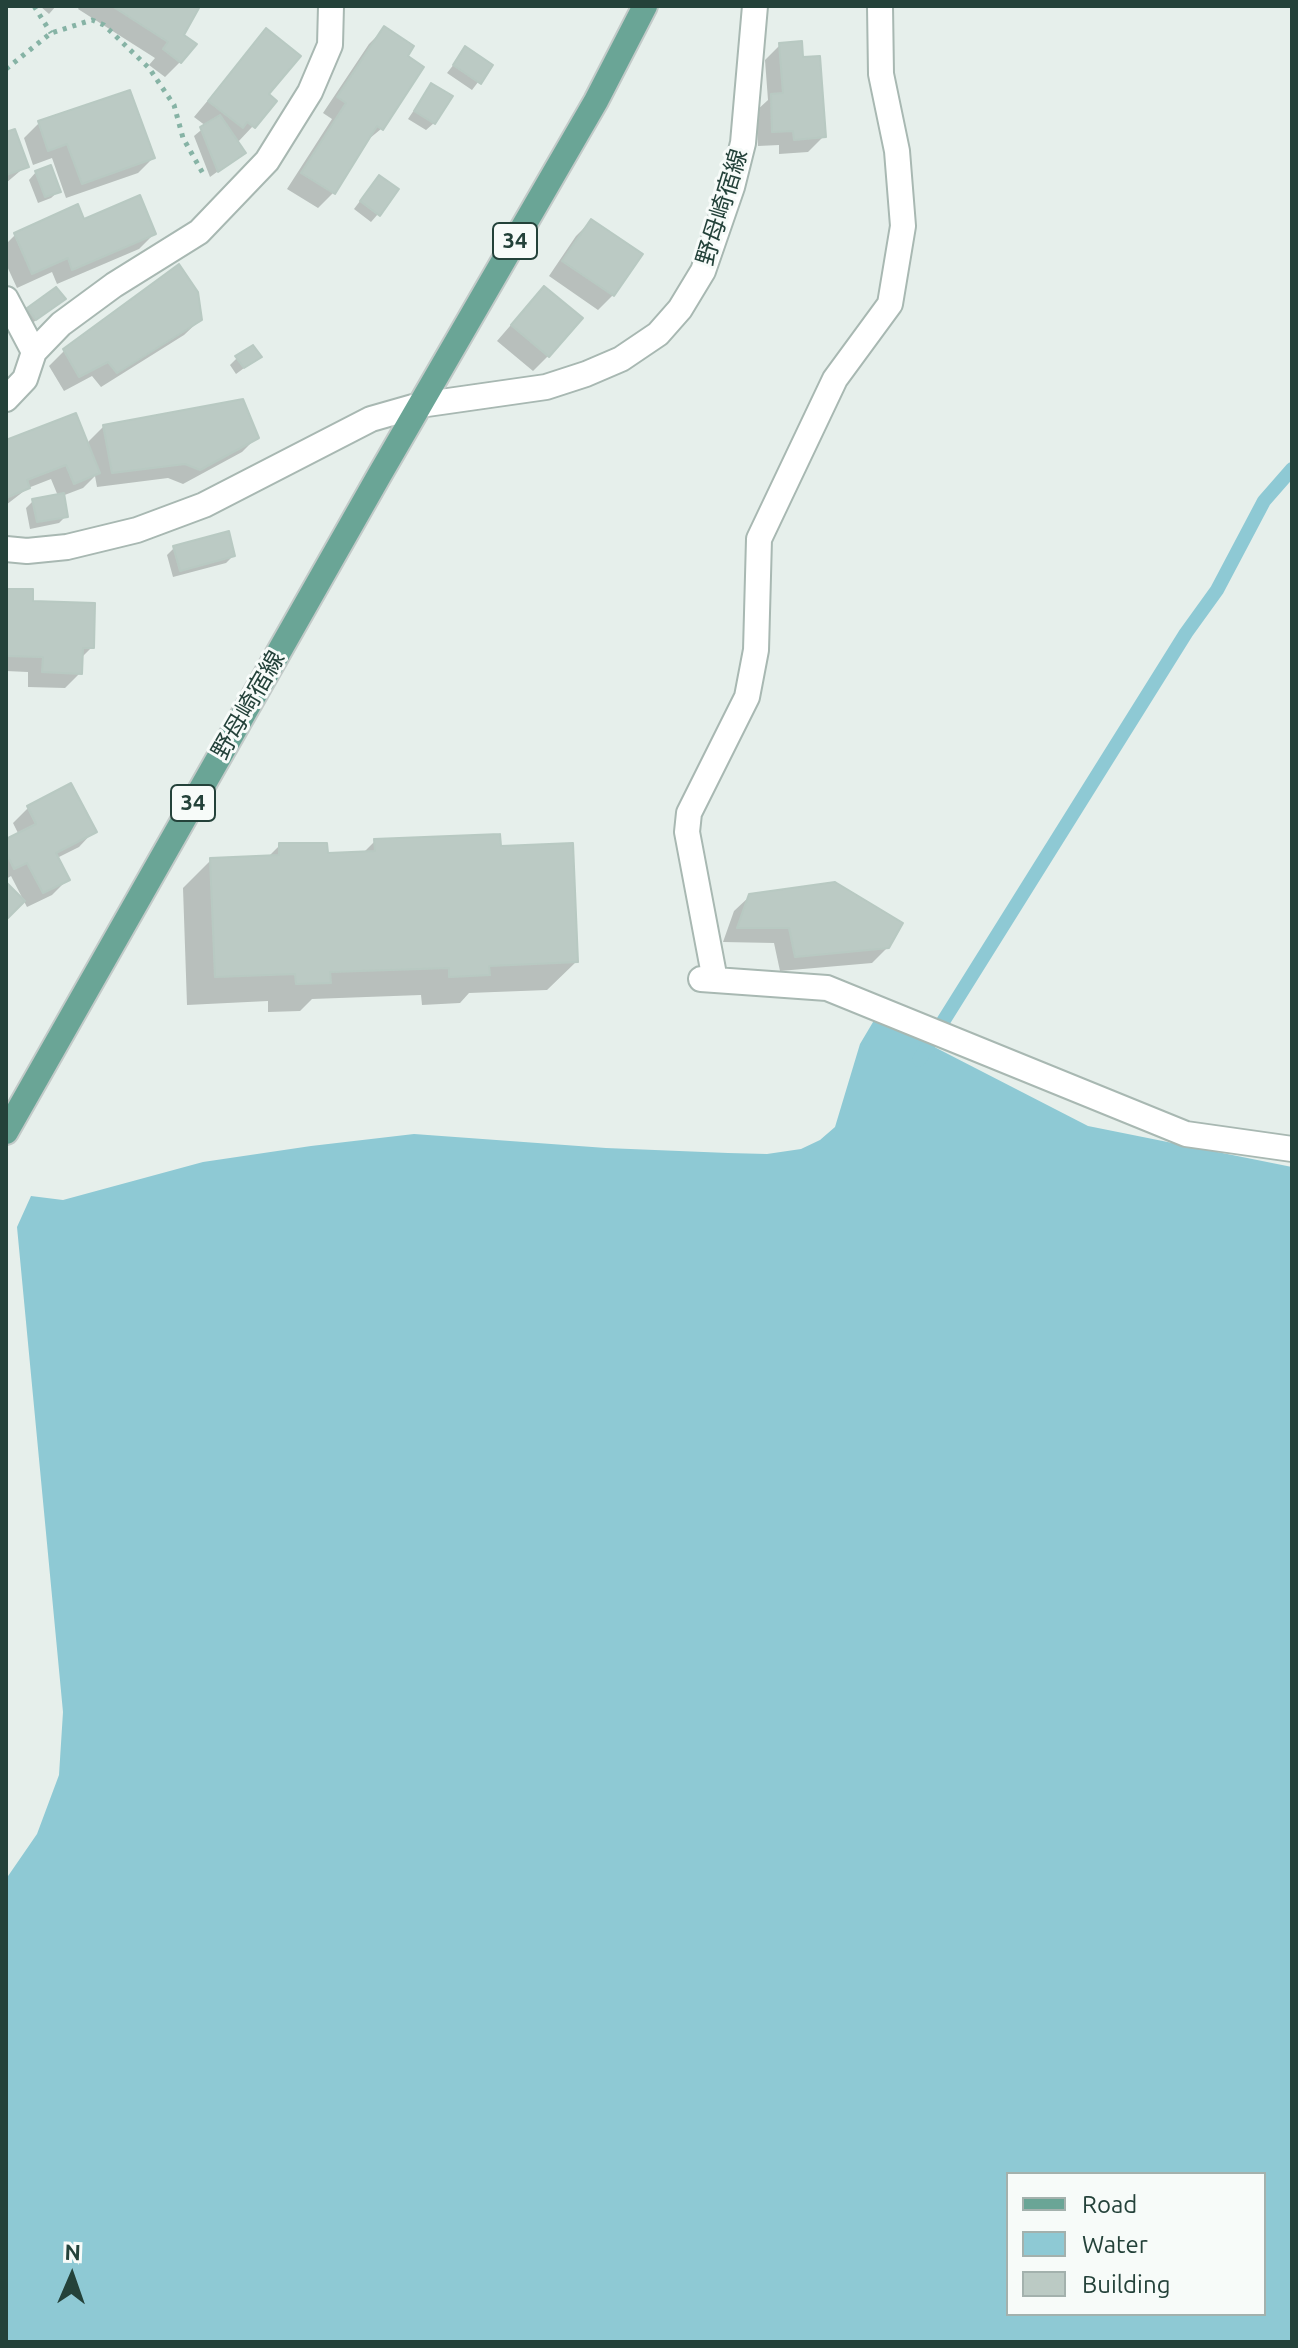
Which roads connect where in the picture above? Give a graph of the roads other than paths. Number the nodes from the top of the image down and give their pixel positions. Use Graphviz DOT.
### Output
graph roads {
  1 [pos="331,6"];
  2 [pos="645,6"];
  3 [pos="755,6"];
  4 [pos="880,6"];
  5 [pos="6,299"];
  6 [pos="34,352"];
  7 [pos="6,399"];
  8 [pos="420,405"];
  9 [pos="6,549"];
  10 [pos="6,1132"];
  11 [pos="1292,1149"];
  1 -- 6 [label="street"];
  2 -- 8 [label="main road, 野母崎宿線 / 34"];
  3 -- 8 [label="street, 野母崎宿線"];
  4 -- 11 [label="street"];
  5 -- 6 [label="street"];
  6 -- 7 [label="street"];
  8 -- 9 [label="street, 野母崎宿線"];
  8 -- 10 [label="main road, 野母崎宿線 / 34"];
}
